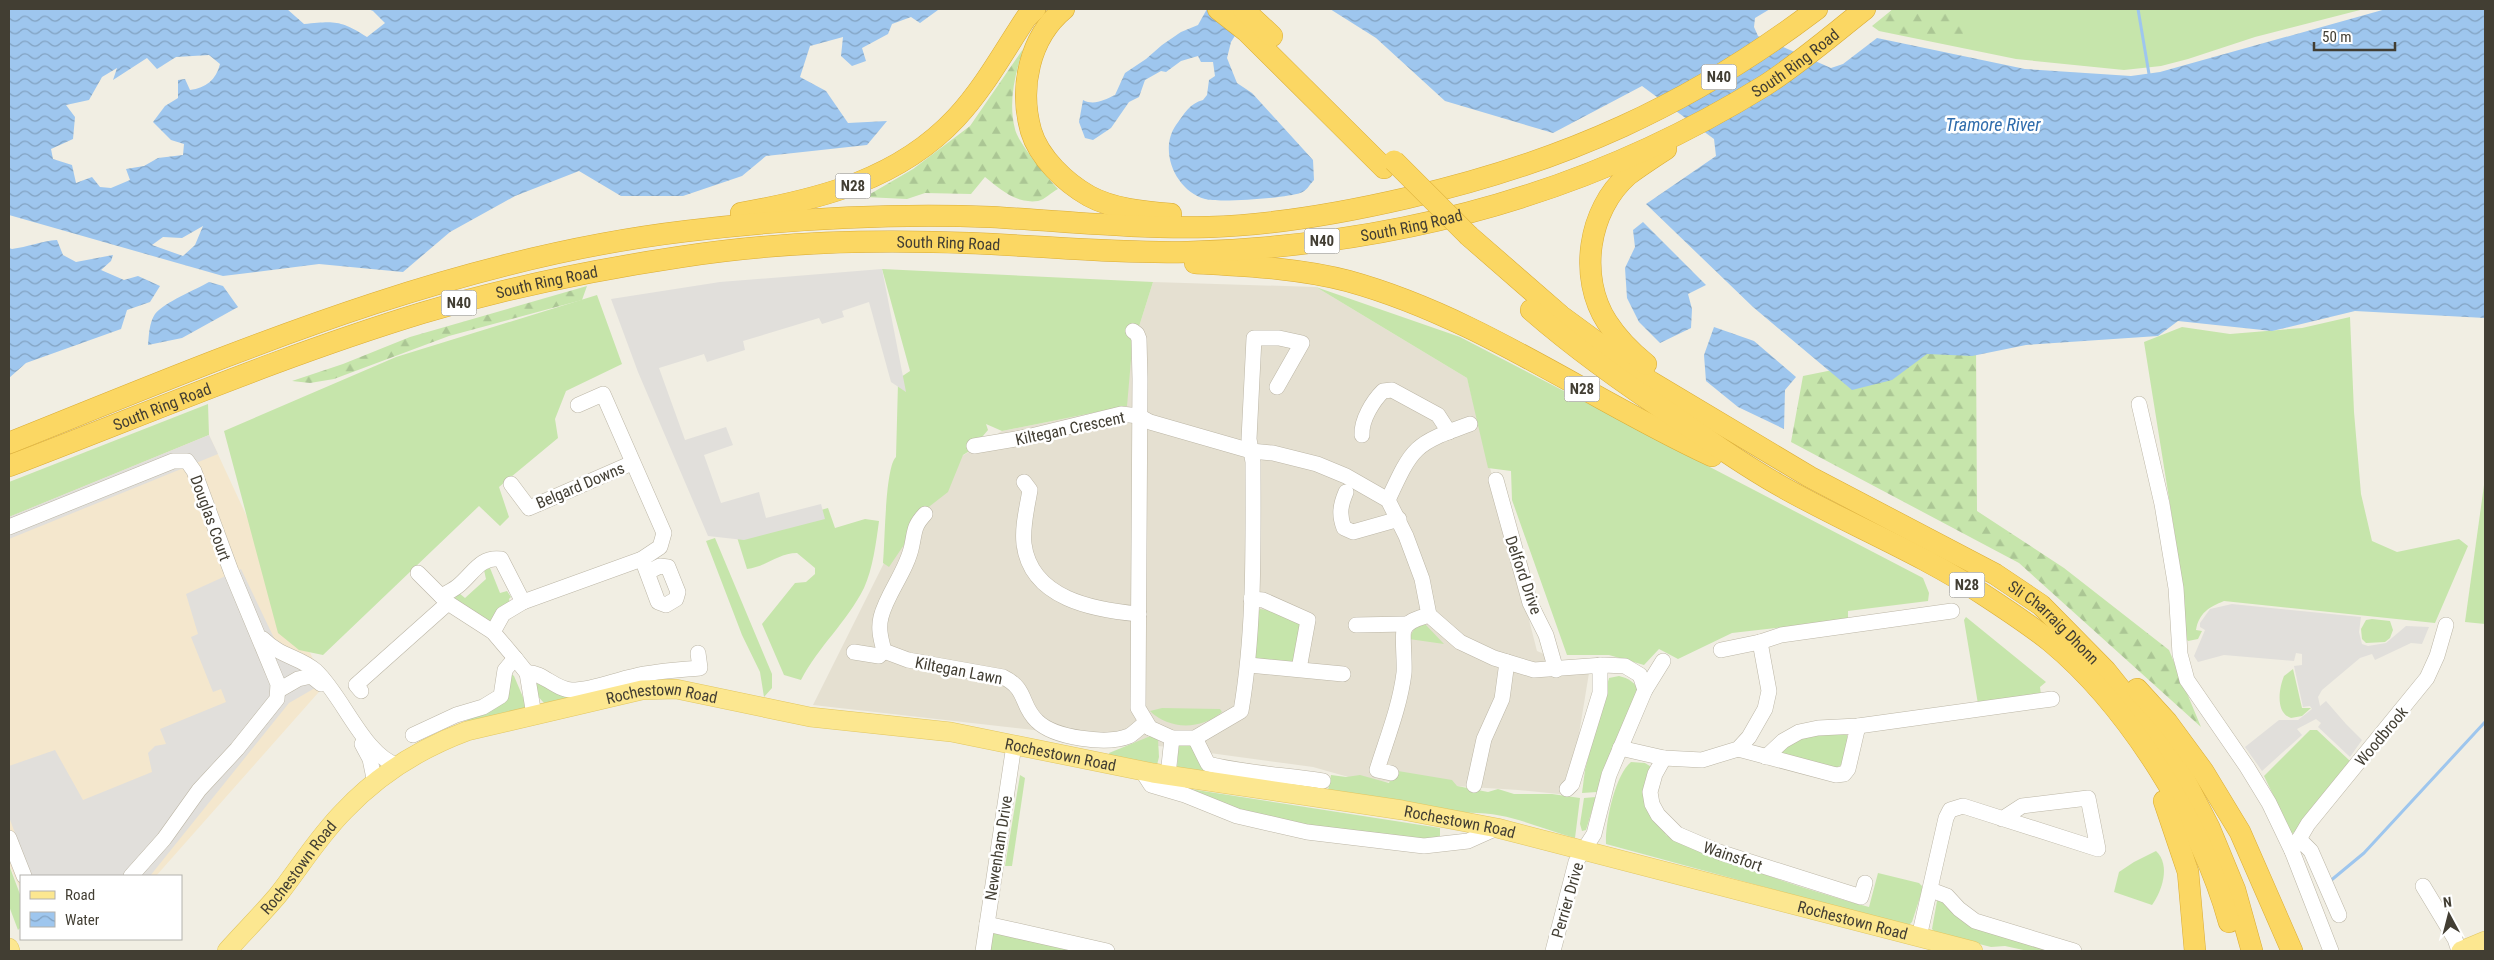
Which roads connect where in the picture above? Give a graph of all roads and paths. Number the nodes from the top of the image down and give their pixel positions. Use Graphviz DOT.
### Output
graph roads {
  1 [pos="1035,9"];
  2 [pos="1064,9"];
  3 [pos="1218,9"];
  4 [pos="1818,9"];
  5 [pos="1865,9"];
  6 [pos="1247,19"];
  7 [pos="1696,128"];
  8 [pos="1334,214"];
  9 [pos="1463,238"];
  10 [pos="933,242"];
  11 [pos="600,244"];
  12 [pos="1133,331"];
  13 [pos="1277,387"];
  14 [pos="2140,404"];
  15 [pos="578,405"];
  16 [pos="1139,416"];
  17 [pos="1718,423"];
  18 [pos="1470,424"];
  19 [pos="1449,432"];
  20 [pos="1362,435"];
  21 [pos="9,443"];
  22 [pos="974,446"];
  23 [pos="1251,451"];
  24 [pos="632,463"];
  25 [pos="9,466"];
  26 [pos="1496,480"];
  27 [pos="1024,482"];
  28 [pos="511,484"];
  29 [pos="1777,484"];
  30 [pos="1346,492"];
  31 [pos="1388,500"];
  32 [pos="924,514"];
  33 [pos="1399,519"];
  34 [pos="9,527"];
  35 [pos="418,573"];
  36 [pos="1251,598"];
  37 [pos="444,600"];
  38 [pos="523,602"];
  39 [pos="2041,605"];
  40 [pos="1952,611"];
  41 [pos="1139,614"];
  42 [pos="1429,615"];
  43 [pos="1408,624"];
  44 [pos="1356,625"];
  45 [pos="2446,625"];
  46 [pos="493,632"];
  47 [pos="260,637"];
  48 [pos="1760,642"];
  49 [pos="1721,650"];
  50 [pos="884,651"];
  51 [pos="854,652"];
  52 [pos="698,653"];
  53 [pos="515,658"];
  54 [pos="1662,661"];
  55 [pos="1507,662"];
  56 [pos="1248,665"];
  57 [pos="1600,665"];
  58 [pos="1299,669"];
  59 [pos="1556,670"];
  60 [pos="527,673"];
  61 [pos="1343,674"];
  62 [pos="1645,690"];
  63 [pos="361,691"];
  64 [pos="278,695"];
  65 [pos="2052,699"];
  66 [pos="534,715"];
  67 [pos="2128,725"];
  68 [pos="1858,726"];
  69 [pos="1150,728"];
  70 [pos="413,735"];
  71 [pos="1172,738"];
  72 [pos="1195,738"];
  73 [pos="1014,745"];
  74 [pos="1620,748"];
  75 [pos="1738,750"];
  76 [pos="1766,757"];
  77 [pos="1664,758"];
  78 [pos="399,766"];
  79 [pos="1142,771"];
  80 [pos="1391,773"];
  81 [pos="1168,775"];
  82 [pos="1323,781"];
  83 [pos="375,782"];
  84 [pos="1474,785"];
  85 [pos="1567,788"];
  86 [pos="2002,819"];
  87 [pos="1497,828"];
  88 [pos="9,838"];
  89 [pos="2296,845"];
  90 [pos="1584,849"];
  91 [pos="24,875"];
  92 [pos="132,875"];
  93 [pos="1865,883"];
  94 [pos="2423,886"];
  95 [pos="1930,890"];
  96 [pos="2339,915"];
  97 [pos="987,924"];
  98 [pos="1919,937"];
  99 [pos="2485,940"];
  100 [pos="227,951"];
  101 [pos="983,951"];
  102 [pos="1107,951"];
  103 [pos="1553,951"];
  104 [pos="1973,951"];
  105 [pos="2074,951"];
  106 [pos="2195,951"];
  107 [pos="2236,951"];
  108 [pos="2252,951"];
  109 [pos="2292,951"];
  110 [pos="2331,951"];
  111 [pos="2460,951"];
  1 -- 11 [label="highway, N28"];
  2 -- 8 [label="highway"];
  3 -- 6 [label="highway, N28"];
  4 -- 8 [label="highway, South Ring Road / N40"];
  5 -- 7 [label="highway, South Ring Road / N40"];
  6 -- 9 [label="highway, N28, bridge"];
  7 -- 10 [label="highway, South Ring Road / N40"];
  7 -- 17 [label="highway"];
  8 -- 11 [label="highway, South Ring Road / N40"];
  9 -- 17 [label="highway, N28"];
  9 -- 29 [label="highway, N28"];
  10 -- 25 [label="highway, South Ring Road / N40"];
  10 -- 29 [label="highway, N28"];
  11 -- 21 [label="highway, South Ring Road / N40"];
  12 -- 16 [label="street"];
  13 -- 23 [label="street"];
  14 -- 89 [label="street"];
  15 -- 24 [label="street, Belgard Downs"];
  16 -- 22 [label="street, Kiltegan Crescent"];
  16 -- 23 [label="street, Kiltegan Crescent"];
  16 -- 41 [label="street"];
  17 -- 39 [label="highway, Sli Charraig Dhonn / N28"];
  18 -- 19 [label="street"];
  19 -- 20 [label="street"];
  19 -- 31 [label="street"];
  23 -- 31 [label="street"];
  23 -- 36 [label="street"];
  24 -- 28 [label="street, Belgard Downs"];
  24 -- 38 [label="street, Belgard Downs"];
  26 -- 59 [label="street, Delford Drive"];
  27 -- 41 [label="street"];
  29 -- 67 [label="highway, Sli Charraig Dhonn / N28"];
  30 -- 33 [label="street"];
  31 -- 33 [label="street"];
  32 -- 50 [label="street"];
  33 -- 42 [label="street"];
  34 -- 47 [label="street, Douglas Court"];
  35 -- 37 [label="street"];
  36 -- 56 [label="street"];
  36 -- 58 [label="street"];
  37 -- 38 [label="street"];
  37 -- 46 [label="street"];
  37 -- 63 [label="street"];
  38 -- 46 [label="street, Belgard Downs"];
  39 -- 108 [label="highway, Sli Charraig Dhonn / N28"];
  39 -- 109 [label="highway"];
  40 -- 48 [label="street"];
  41 -- 69 [label="street"];
  42 -- 43 [label="street"];
  42 -- 55 [label="street"];
  43 -- 44 [label="street"];
  43 -- 80 [label="street"];
  45 -- 89 [label="street, Woodbrook"];
  46 -- 53 [label="street"];
  47 -- 64 [label="street, Douglas Court"];
  47 -- 78 [label="street"];
  48 -- 49 [label="street"];
  48 -- 75 [label="street"];
  50 -- 51 [label="street"];
  50 -- 69 [label="street, Kiltegan Lawn"];
  52 -- 60 [label="street"];
  53 -- 60 [label="street"];
  53 -- 70 [label="street"];
  54 -- 62 [label="street, Perrier Drive"];
  55 -- 59 [label="street"];
  55 -- 84 [label="street"];
  56 -- 58 [label="street"];
  56 -- 72 [label="street"];
  57 -- 59 [label="street"];
  57 -- 62 [label="street"];
  57 -- 85 [label="street"];
  58 -- 61 [label="street"];
  60 -- 66 [label="street"];
  62 -- 74 [label="street, Perrier Drive"];
  64 -- 83 [label="street"];
  64 -- 92 [label="street"];
  65 -- 68 [label="street"];
  66 -- 73 [label="main road, Rochestown Road"];
  66 -- 78 [label="main road, Rochestown Road"];
  67 -- 106 [label="highway"];
  67 -- 107 [label="highway, Sli Charraig Dhonn / N28"];
  68 -- 76 [label="street"];
  68 -- 76 [label="street"];
  69 -- 71 [label="street"];
  71 -- 72 [label="street"];
  71 -- 81 [label="street"];
  72 -- 82 [label="street"];
  73 -- 79 [label="main road, Rochestown Road"];
  73 -- 97 [label="street, Newenham Drive"];
  74 -- 77 [label="street"];
  74 -- 90 [label="street, Perrier Drive"];
  75 -- 76 [label="street"];
  75 -- 77 [label="street"];
  77 -- 93 [label="street, Wainsfort"];
  78 -- 83 [label="main road, Rochestown Road"];
  79 -- 81 [label="main road, Rochestown Road"];
  79 -- 87 [label="street"];
  81 -- 87 [label="main road, Rochestown Road"];
  83 -- 100 [label="main road, Rochestown Road"];
  86 -- 86 [label="street"];
  86 -- 95 [label="street"];
  87 -- 90 [label="main road, Rochestown Road"];
  88 -- 91 [label="street"];
  89 -- 96 [label="street"];
  89 -- 110 [label="street"];
  90 -- 98 [label="main road, Rochestown Road"];
  90 -- 103 [label="street, Perrier Drive"];
  94 -- 111 [label="street"];
  95 -- 98 [label="street"];
  95 -- 105 [label="street"];
  97 -- 101 [label="street, Newenham Drive"];
  97 -- 102 [label="street"];
  98 -- 104 [label="main road, Rochestown Road"];
  99 -- 111 [label="main road"];
}
